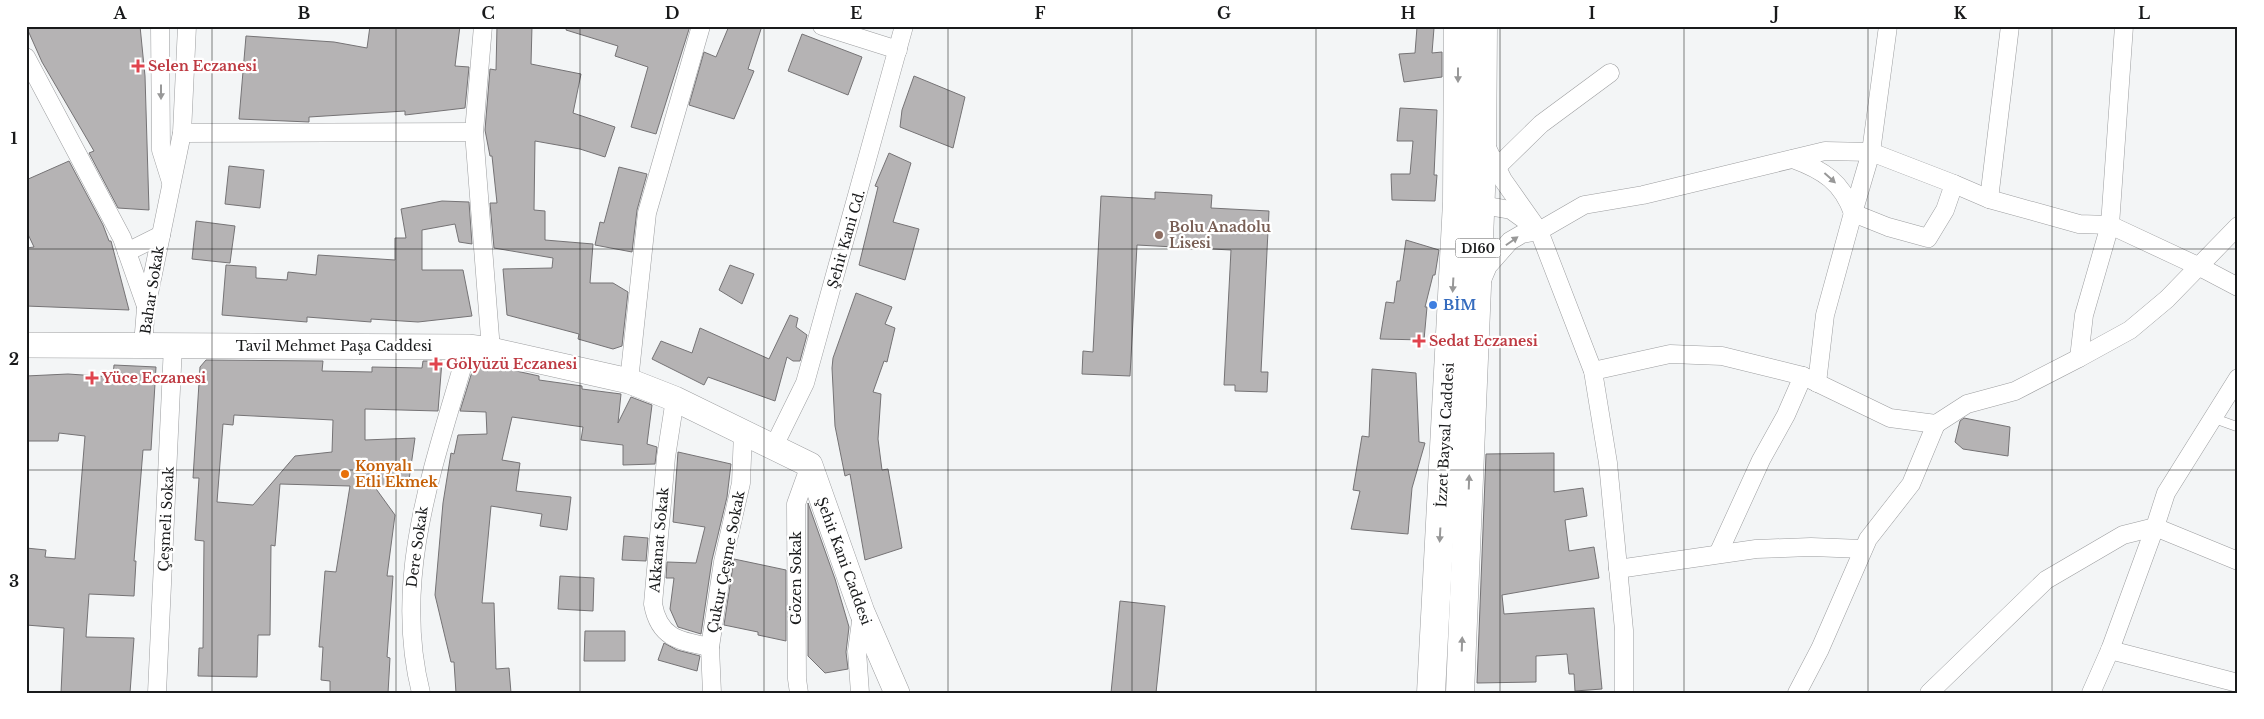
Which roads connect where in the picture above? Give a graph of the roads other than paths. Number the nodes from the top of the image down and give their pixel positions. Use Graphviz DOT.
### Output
graph roads {
  1 [pos="160,26"];
  2 [pos="187,26"];
  3 [pos="483,26"];
  4 [pos="702,26"];
  5 [pos="822,26"];
  6 [pos="904,26"];
  7 [pos="1458,26"];
  8 [pos="1483,26"];
  9 [pos="1888,26"];
  10 [pos="2010,26"];
  11 [pos="2124,26"];
  12 [pos="898,50"];
  13 [pos="26,57"];
  14 [pos="1610,73"];
  15 [pos="182,132"];
  16 [pos="474,132"];
  17 [pos="1470,137"];
  18 [pos="1871,152"];
  19 [pos="1793,159"];
  20 [pos="1497,167"];
  21 [pos="171,182"];
  22 [pos="1954,184"];
  23 [pos="1988,199"];
  24 [pos="1469,203"];
  25 [pos="1853,212"];
  26 [pos="2110,226"];
  27 [pos="2238,226"];
  28 [pos="1539,231"];
  29 [pos="160,235"];
  30 [pos="127,252"];
  31 [pos="2200,267"];
  32 [pos="2238,287"];
  33 [pos="1477,292"];
  34 [pos="146,308"];
  35 [pos="143,345"];
  36 [pos="173,345"];
  37 [pos="26,346"];
  38 [pos="480,348"];
  39 [pos="2079,358"];
  40 [pos="1593,371"];
  41 [pos="2238,378"];
  42 [pos="1810,380"];
  43 [pos="629,381"];
  44 [pos="675,399"];
  45 [pos="2213,418"];
  46 [pos="1936,424"];
  47 [pos="2238,427"];
  48 [pos="743,432"];
  49 [pos="774,446"];
  50 [pos="810,465"];
  51 [pos="2155,528"];
  52 [pos="1863,549"];
  53 [pos="1718,554"];
  54 [pos="2238,561"];
  55 [pos="1618,569"];
  56 [pos="862,612"];
  57 [pos="710,647"];
  58 [pos="2110,650"];
  59 [pos="2238,684"];
  60 [pos="157,693"];
  61 [pos="422,693"];
  62 [pos="712,693"];
  63 [pos="798,693"];
  64 [pos="860,693"];
  65 [pos="897,693"];
  66 [pos="1431,693"];
  67 [pos="1460,693"];
  68 [pos="1624,693"];
  69 [pos="1797,693"];
  70 [pos="1929,693"];
  71 [pos="2090,693"];
  1 -- 21 [label="street, Bahar Sokak, one-way"];
  2 -- 15 [label="street, Bahar Sokak"];
  3 -- 16 [label="street"];
  4 -- 43 [label="street"];
  5 -- 12 [label="street"];
  6 -- 12 [label="street, Şehit Kani Cd."];
  7 -- 17 [label="main road, İzzet Baysal Caddesi, one-way"];
  8 -- 17 [label="main road, İzzet Baysal Caddesi"];
  9 -- 18 [label="street"];
  10 -- 23 [label="street"];
  11 -- 26 [label="street"];
  12 -- 49 [label="street, Şehit Kani Cd."];
  13 -- 30 [label="street"];
  14 -- 20 [label="street"];
  15 -- 16 [label="street"];
  15 -- 21 [label="street, Bahar Sokak"];
  16 -- 38 [label="street"];
  17 -- 20 [label="street"];
  17 -- 24 [label="main road, İzzet Baysal Caddesi"];
  18 -- 19 [label="street"];
  18 -- 22 [label="street"];
  18 -- 25 [label="street"];
  19 -- 25 [label="street, one-way"];
  19 -- 28 [label="street"];
  20 -- 28 [label="street"];
  21 -- 29 [label="street, Bahar Sokak"];
  22 -- 23 [label="street"];
  22 -- 25 [label="street"];
  23 -- 26 [label="street"];
  24 -- 28 [label="street"];
  24 -- 33 [label="main road, D160"];
  24 -- 66 [label="main road, İzzet Baysal Caddesi, one-way"];
  25 -- 42 [label="street"];
  26 -- 31 [label="street"];
  26 -- 39 [label="street"];
  27 -- 31 [label="street"];
  33 -- 28 [label="street, one-way"];
  28 -- 40 [label="street"];
  29 -- 30 [label="street, Bahar Sokak"];
  29 -- 34 [label="street, Bahar Sokak"];
  30 -- 34 [label="street"];
  31 -- 32 [label="street"];
  31 -- 39 [label="street"];
  67 -- 33 [label="main road, İzzet Baysal Caddesi, one-way"];
  34 -- 35 [label="street, Bahar Sokak"];
  35 -- 36 [label="main road, Tavil Mehmet Paşa Caddesi"];
  35 -- 37 [label="main road, Tavil Mehmet Paşa Caddesi"];
  36 -- 38 [label="main road, Tavil Mehmet Paşa Caddesi"];
  36 -- 60 [label="street, Çeşmeli Sokak"];
  38 -- 43 [label="main road, Tavil Mehmet Paşa Caddesi"];
  38 -- 61 [label="street, Dere Sokak"];
  39 -- 46 [label="street"];
  40 -- 42 [label="street"];
  40 -- 55 [label="street"];
  41 -- 45 [label="street"];
  42 -- 46 [label="street"];
  42 -- 53 [label="street"];
  43 -- 44 [label="main road, Tavil Mehmet Paşa Caddesi"];
  44 -- 48 [label="main road, Tavil Mehmet Paşa Caddesi"];
  44 -- 57 [label="street, Akkanat Sokak"];
  45 -- 47 [label="lane"];
  45 -- 51 [label="street"];
  46 -- 52 [label="street"];
  48 -- 49 [label="main road, Tavil Mehmet Paşa Caddesi"];
  48 -- 57 [label="street, Çukur Çeşme Sokak"];
  49 -- 50 [label="main road"];
  50 -- 56 [label="main road, Şehit Kani Caddesi"];
  50 -- 63 [label="street, Gözen Sokak"];
  51 -- 54 [label="street"];
  51 -- 58 [label="street"];
  51 -- 70 [label="street"];
  52 -- 53 [label="street"];
  52 -- 69 [label="street"];
  53 -- 55 [label="street"];
  55 -- 68 [label="street"];
  56 -- 64 [label="street"];
  56 -- 65 [label="main road, Şehit Kani Caddesi"];
  57 -- 62 [label="street, Çukur Çeşme Sokak"];
  58 -- 59 [label="street"];
  58 -- 71 [label="street"];
}
